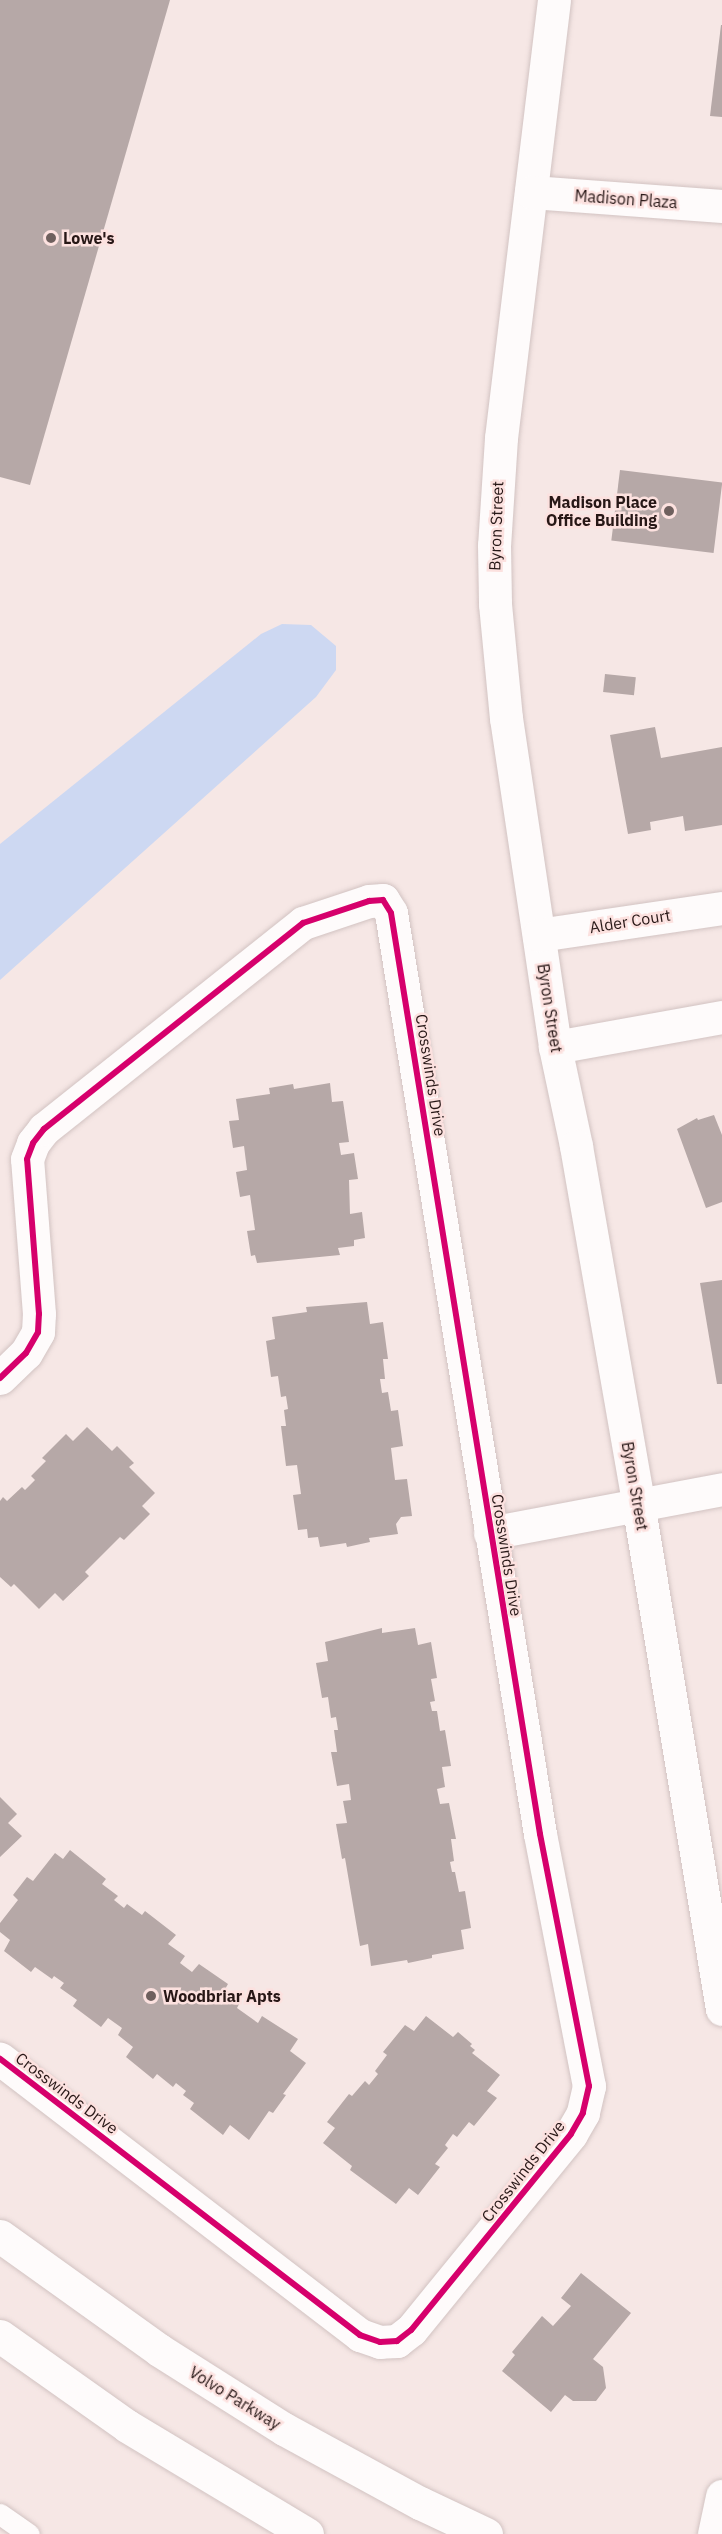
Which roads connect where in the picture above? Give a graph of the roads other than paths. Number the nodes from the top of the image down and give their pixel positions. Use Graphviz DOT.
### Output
graph roads {
  1 [pos="554,0"];
  2 [pos="531,192"];
  3 [pos="722,206"];
  4 [pos="722,908"];
  5 [pos="539,935"];
  6 [pos="722,1017"];
  7 [pos="555,1047"];
  8 [pos="0,1378"];
  9 [pos="722,1489"];
  10 [pos="638,1503"];
  11 [pos="490,1533"];
  12 [pos="718,1960"];
  13 [pos="722,2008"];
  14 [pos="0,2059"];
  15 [pos="0,2236"];
  16 [pos="0,2336"];
  17 [pos="722,2496"];
  18 [pos="0,2514"];
  19 [pos="28,2534"];
  20 [pos="307,2534"];
  21 [pos="486,2534"];
  22 [pos="714,2534"];
  1 -- 2 [label="street, Byron Street"];
  2 -- 3 [label="street, Madison Plaza"];
  2 -- 5 [label="street, Byron Street"];
  4 -- 5 [label="street, Alder Court"];
  5 -- 7 [label="street, Byron Street"];
  6 -- 7 [label="street"];
  7 -- 10 [label="street, Byron Street"];
  8 -- 11 [label="street, Crosswinds Drive"];
  9 -- 10 [label="street, Crosswinds Drive"];
  10 -- 11 [label="street, Crosswinds Drive"];
  10 -- 12 [label="street, Byron Street"];
  11 -- 14 [label="street, Crosswinds Drive"];
  12 -- 13 [label="street, Byron Street"];
  15 -- 21 [label="street, Volvo Parkway"];
  16 -- 20 [label="street"];
  17 -- 22 [label="street"];
  18 -- 19 [label="lane"];
}
